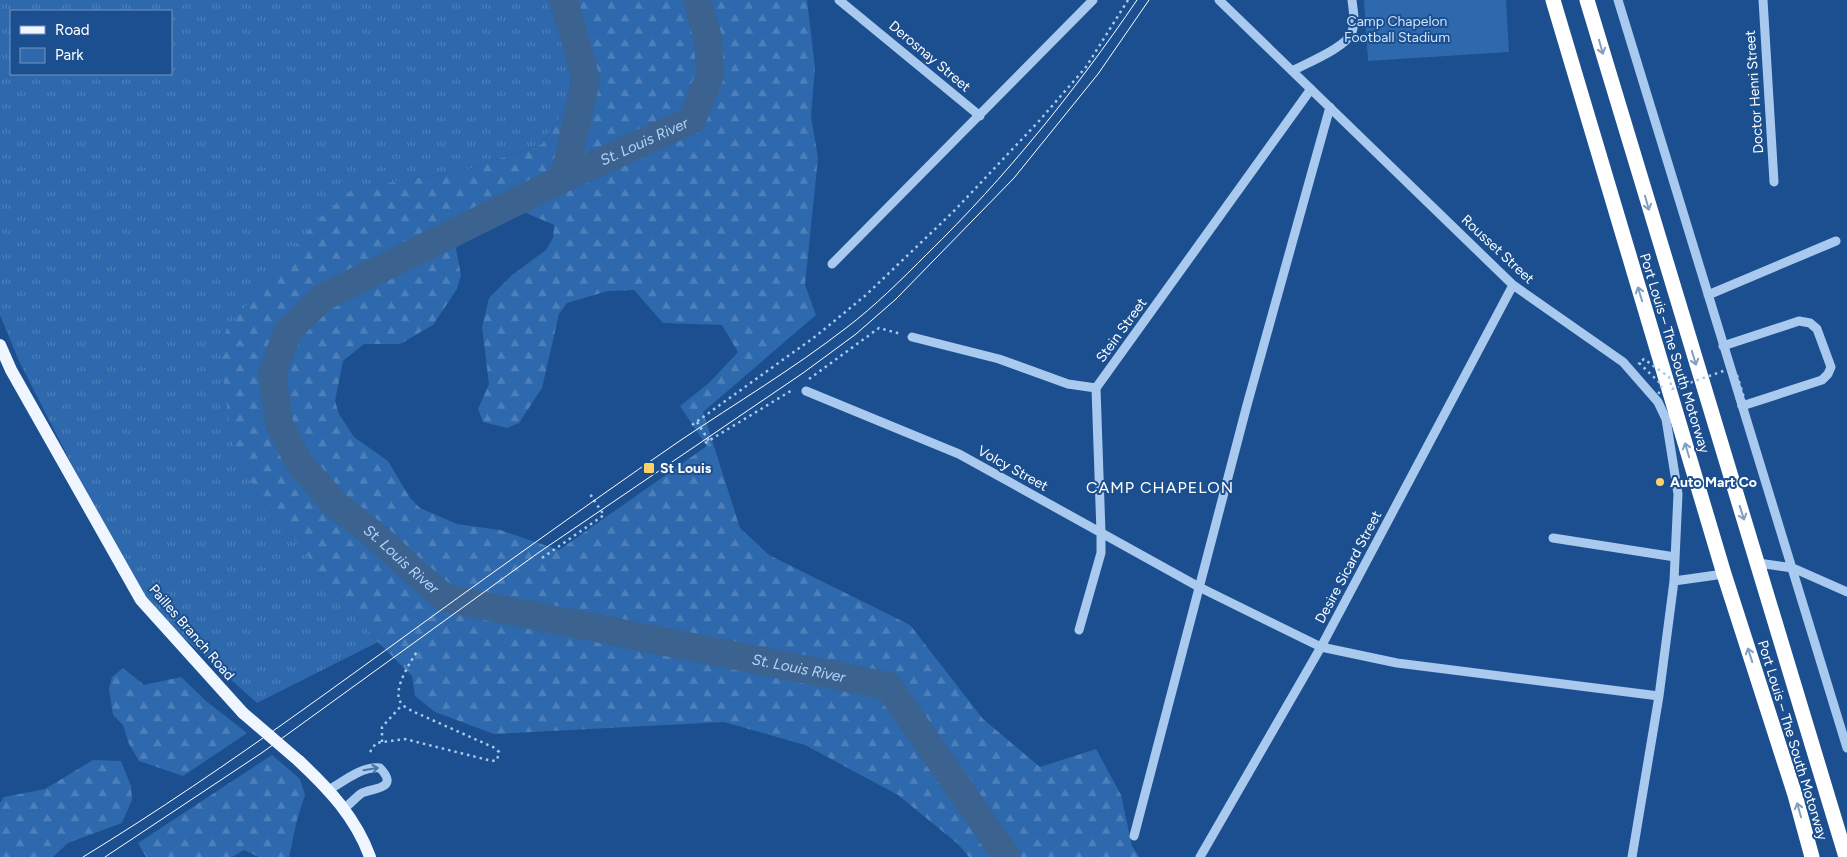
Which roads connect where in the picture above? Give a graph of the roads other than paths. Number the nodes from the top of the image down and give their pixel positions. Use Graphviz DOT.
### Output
graph roads {
  1 [pos="838,0"];
  2 [pos="1093,0"];
  3 [pos="1219,0"];
  4 [pos="1352,0"];
  5 [pos="1553,0"];
  6 [pos="1587,0"];
  7 [pos="1618,0"];
  8 [pos="1763,0"];
  9 [pos="1292,71"];
  10 [pos="1311,89"];
  11 [pos="1330,107"];
  12 [pos="980,116"];
  13 [pos="1774,182"];
  14 [pos="1836,241"];
  15 [pos="832,264"];
  16 [pos="1513,286"];
  17 [pos="1708,295"];
  18 [pos="912,337"];
  19 [pos="0,345"];
  20 [pos="1723,346"];
  21 [pos="1096,388"];
  22 [pos="802,389"];
  23 [pos="1742,406"];
  24 [pos="1101,533"];
  25 [pos="1553,538"];
  26 [pos="1675,557"];
  27 [pos="1758,563"];
  28 [pos="1793,568"];
  29 [pos="1724,574"];
  30 [pos="1674,581"];
  31 [pos="1199,587"];
  32 [pos="1847,592"];
  33 [pos="1079,630"];
  34 [pos="1321,647"];
  35 [pos="1659,696"];
  36 [pos="1847,748"];
  37 [pos="328,790"];
  38 [pos="344,809"];
  39 [pos="1134,836"];
  40 [pos="370,857"];
  41 [pos="1200,857"];
  42 [pos="1632,857"];
  43 [pos="1812,857"];
  44 [pos="1846,857"];
  1 -- 12 [label="street, Derosnay Street"];
  2 -- 12 [label="street"];
  3 -- 9 [label="street, Rousset Street"];
  4 -- 9 [label="street"];
  29 -- 5 [label="highway, Port Louis – The South Motorway, one-way"];
  6 -- 27 [label="highway, Port Louis – The South Motorway, one-way"];
  7 -- 17 [label="street"];
  8 -- 13 [label="street, Doctor Henri Street"];
  9 -- 10 [label="street, Rousset Street"];
  10 -- 11 [label="street, Rousset Street"];
  10 -- 21 [label="street, Stein Street"];
  11 -- 16 [label="street, Rousset Street"];
  11 -- 31 [label="street"];
  12 -- 15 [label="street"];
  14 -- 17 [label="street"];
  16 -- 26 [label="street, Rousset Street"];
  16 -- 34 [label="street, Desire Sicard Street"];
  17 -- 20 [label="street"];
  18 -- 21 [label="street"];
  19 -- 37 [label="main road, Pailles Branch Road, bridge"];
  20 -- 23 [label="street"];
  20 -- 23 [label="street"];
  21 -- 24 [label="street"];
  22 -- 24 [label="street, Volcy Street"];
  23 -- 28 [label="street"];
  24 -- 31 [label="street, Volcy Street"];
  24 -- 33 [label="street"];
  25 -- 26 [label="street"];
  26 -- 30 [label="street, Rousset Street"];
  27 -- 28 [label="street"];
  27 -- 44 [label="highway, Port Louis – The South Motorway"];
  28 -- 32 [label="street"];
  28 -- 36 [label="street"];
  29 -- 30 [label="street"];
  43 -- 29 [label="highway, Port Louis – The South Motorway, one-way"];
  30 -- 35 [label="street, Rousset Street"];
  31 -- 34 [label="street, Volcy Street"];
  31 -- 39 [label="street"];
  34 -- 35 [label="street, Volcy Street"];
  34 -- 41 [label="street, Desire Sicard Street"];
  35 -- 42 [label="street, Rousset Street"];
  37 -- 38 [label="main road, Pailles Branch Road"];
  37 -- 38 [label="street, one-way"];
  38 -- 40 [label="main road, Pailles Branch Road"];
}
